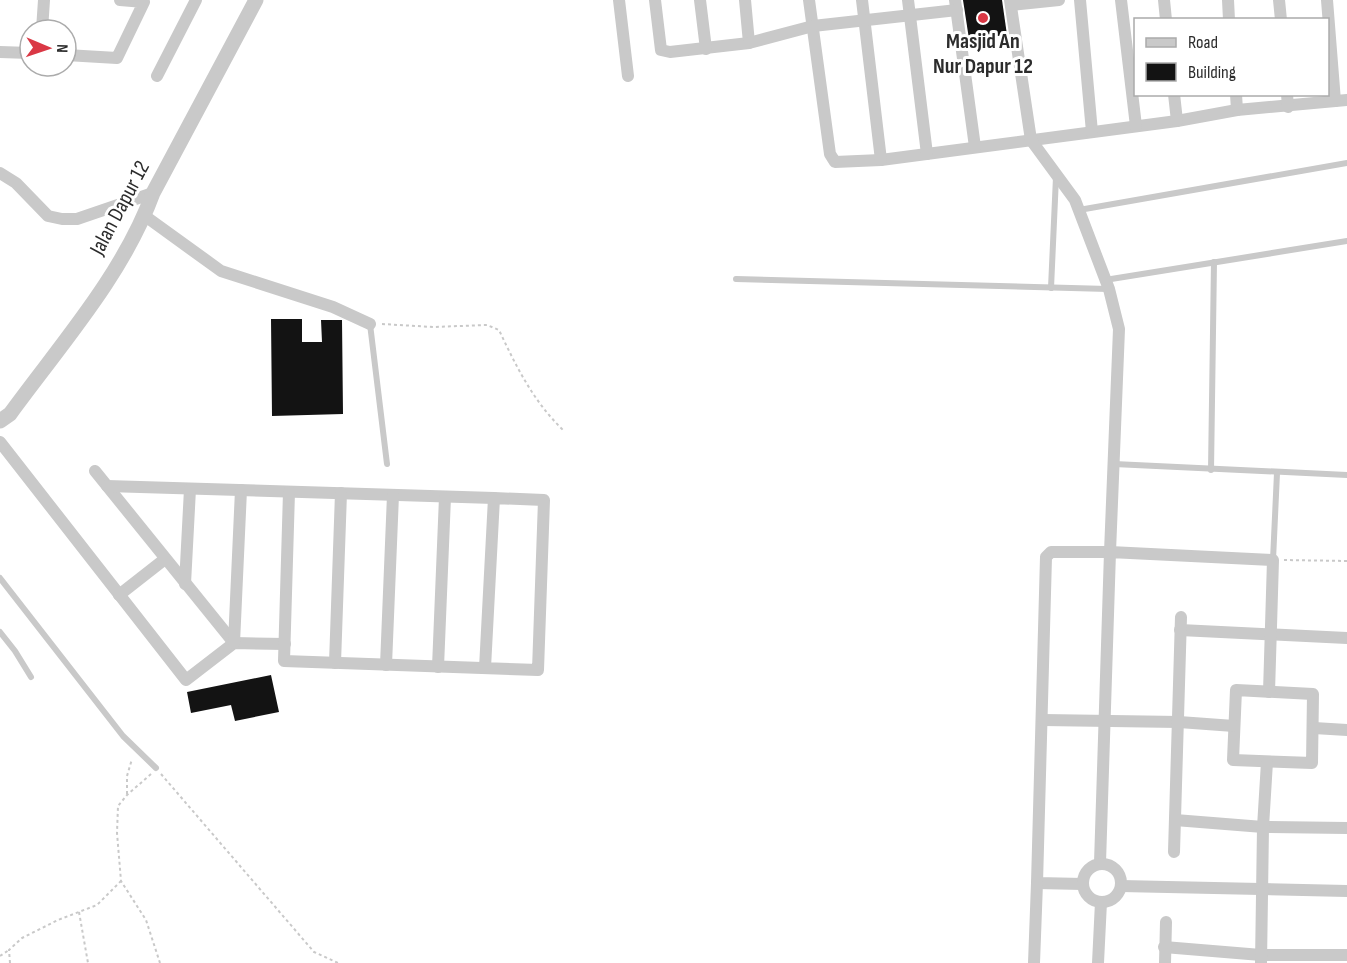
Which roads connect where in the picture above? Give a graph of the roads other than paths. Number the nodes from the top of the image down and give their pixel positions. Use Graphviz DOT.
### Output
graph roads {
  1 [pos="44,0"];
  2 [pos="120,0"];
  3 [pos="196,0"];
  4 [pos="256,0"];
  5 [pos="619,0"];
  6 [pos="656,0"];
  7 [pos="700,0"];
  8 [pos="745,0"];
  9 [pos="809,0"];
  10 [pos="862,0"];
  11 [pos="908,0"];
  12 [pos="1059,0"];
  13 [pos="1080,0"];
  14 [pos="1121,0"];
  15 [pos="1164,0"];
  16 [pos="1228,0"];
  17 [pos="1279,0"];
  18 [pos="1327,0"];
  19 [pos="1011,3"];
  20 [pos="956,5"];
  21 [pos="910,16"];
  22 [pos="43,18"];
  23 [pos="1166,18"];
  24 [pos="1229,18"];
  25 [pos="1281,18"];
  26 [pos="865,22"];
  27 [pos="813,26"];
  28 [pos="750,43"];
  29 [pos="706,49"];
  30 [pos="0,52"];
  31 [pos="18,53"];
  32 [pos="78,56"];
  33 [pos="157,76"];
  34 [pos="628,76"];
  35 [pos="1174,96"];
  36 [pos="1236,96"];
  37 [pos="1288,100"];
  38 [pos="1341,100"];
  39 [pos="1237,110"];
  40 [pos="1177,121"];
  41 [pos="1136,126"];
  42 [pos="1092,132"];
  43 [pos="1030,140"];
  44 [pos="975,147"];
  45 [pos="927,154"];
  46 [pos="881,160"];
  47 [pos="1347,163"];
  48 [pos="0,173"];
  49 [pos="1056,174"];
  50 [pos="153,193"];
  51 [pos="1079,210"];
  52 [pos="145,216"];
  53 [pos="1347,241"];
  54 [pos="1214,262"];
  55 [pos="736,279"];
  56 [pos="1107,284"];
  57 [pos="1051,288"];
  58 [pos="370,324"];
  59 [pos="0,421"];
  60 [pos="0,442"];
  61 [pos="387,464"];
  62 [pos="1114,464"];
  63 [pos="1211,470"];
  64 [pos="96,471"];
  65 [pos="1277,473"];
  66 [pos="1347,475"];
  67 [pos="107,486"];
  68 [pos="190,489"];
  69 [pos="241,490"];
  70 [pos="289,492"];
  71 [pos="341,494"];
  72 [pos="393,495"];
  73 [pos="445,497"];
  74 [pos="494,498"];
  75 [pos="1110,552"];
  76 [pos="165,559"];
  77 [pos="1273,560"];
  78 [pos="0,578"];
  79 [pos="185,584"];
  80 [pos="119,595"];
  81 [pos="1181,616"];
  82 [pos="1180,630"];
  83 [pos="0,632"];
  84 [pos="1271,633"];
  85 [pos="1347,638"];
  86 [pos="234,643"];
  87 [pos="285,644"];
  88 [pos="335,663"];
  89 [pos="386,665"];
  90 [pos="438,667"];
  91 [pos="485,668"];
  92 [pos="31,677"];
  93 [pos="1269,692"];
  94 [pos="1043,720"];
  95 [pos="1105,720"];
  96 [pos="1179,722"];
  97 [pos="1234,726"];
  98 [pos="1314,728"];
  99 [pos="1347,730"];
  100 [pos="1267,762"];
  101 [pos="156,768"];
  102 [pos="1174,820"];
  103 [pos="1263,827"];
  104 [pos="1347,828"];
  105 [pos="1174,852"];
  106 [pos="1100,863"];
  107 [pos="1037,883"];
  108 [pos="1083,884"];
  109 [pos="1121,886"];
  110 [pos="1262,889"];
  111 [pos="1347,891"];
  112 [pos="1101,902"];
  113 [pos="1166,922"];
  114 [pos="1164,947"];
  115 [pos="1347,955"];
  116 [pos="1261,959"];
  117 [pos="1034,963"];
  118 [pos="1098,963"];
  119 [pos="1164,963"];
  1 -- 22 [label="street"];
  2 -- 32 [label="street"];
  3 -- 33 [label="street"];
  4 -- 50 [label="street, Jalan Dapur 12"];
  5 -- 34 [label="street"];
  6 -- 29 [label="street"];
  7 -- 29 [label="street"];
  8 -- 28 [label="street"];
  9 -- 27 [label="street"];
  10 -- 26 [label="street"];
  11 -- 21 [label="street"];
  12 -- 19 [label="street"];
  13 -- 42 [label="street"];
  14 -- 41 [label="street"];
  15 -- 23 [label="street"];
  16 -- 24 [label="street"];
  17 -- 25 [label="street"];
  18 -- 38 [label="street"];
  19 -- 43 [label="street"];
  20 -- 21 [label="street"];
  20 -- 44 [label="street"];
  21 -- 26 [label="street"];
  21 -- 45 [label="street"];
  26 -- 27 [label="street"];
  26 -- 46 [label="street"];
  27 -- 28 [label="street"];
  27 -- 46 [label="street"];
  28 -- 29 [label="street"];
  30 -- 31 [label="street"];
  35 -- 40 [label="street"];
  36 -- 39 [label="street"];
  37 -- 38 [label="street"];
  37 -- 39 [label="street"];
  39 -- 40 [label="street"];
  40 -- 41 [label="street"];
  41 -- 42 [label="street"];
  42 -- 43 [label="street"];
  43 -- 44 [label="street"];
  43 -- 49 [label="street"];
  44 -- 45 [label="street"];
  45 -- 46 [label="street"];
  47 -- 51 [label="lane"];
  48 -- 50 [label="street"];
  49 -- 51 [label="street"];
  49 -- 57 [label="lane"];
  50 -- 52 [label="street, Jalan Dapur 12"];
  51 -- 56 [label="street"];
  52 -- 58 [label="street"];
  52 -- 59 [label="street, Jalan Dapur 12"];
  53 -- 54 [label="lane"];
  54 -- 56 [label="lane"];
  54 -- 63 [label="lane"];
  55 -- 57 [label="lane"];
  56 -- 57 [label="lane"];
  56 -- 62 [label="street"];
  58 -- 61 [label="lane"];
  60 -- 80 [label="street"];
  62 -- 63 [label="lane"];
  62 -- 75 [label="street"];
  63 -- 65 [label="lane"];
  64 -- 67 [label="street"];
  65 -- 66 [label="lane"];
  65 -- 77 [label="lane"];
  67 -- 68 [label="street"];
  67 -- 76 [label="street"];
  68 -- 69 [label="street"];
  68 -- 79 [label="street"];
  69 -- 70 [label="street"];
  69 -- 86 [label="street"];
  70 -- 71 [label="street"];
  70 -- 87 [label="street"];
  71 -- 72 [label="street"];
  71 -- 88 [label="street"];
  72 -- 73 [label="street"];
  72 -- 89 [label="street"];
  73 -- 74 [label="street"];
  73 -- 90 [label="street"];
  74 -- 91 [label="street"];
  74 -- 91 [label="street"];
  75 -- 77 [label="street"];
  75 -- 94 [label="street"];
  75 -- 95 [label="street"];
  76 -- 79 [label="street"];
  76 -- 80 [label="street"];
  77 -- 84 [label="street"];
  78 -- 101 [label="lane"];
  79 -- 86 [label="street"];
  80 -- 86 [label="street"];
  81 -- 82 [label="street"];
  82 -- 84 [label="street"];
  82 -- 96 [label="street"];
  83 -- 92 [label="lane"];
  84 -- 85 [label="street"];
  84 -- 93 [label="street"];
  86 -- 87 [label="street"];
  87 -- 88 [label="street"];
  88 -- 89 [label="street"];
  89 -- 90 [label="street"];
  90 -- 91 [label="street"];
  93 -- 97 [label="street"];
  93 -- 98 [label="street"];
  94 -- 95 [label="street"];
  94 -- 107 [label="street"];
  95 -- 96 [label="street"];
  95 -- 106 [label="street"];
  96 -- 97 [label="street"];
  96 -- 102 [label="street"];
  97 -- 100 [label="street"];
  98 -- 99 [label="street"];
  98 -- 100 [label="street"];
  100 -- 103 [label="street"];
  102 -- 103 [label="street"];
  102 -- 105 [label="street"];
  103 -- 104 [label="street"];
  103 -- 110 [label="street"];
  106 -- 108 [label="street"];
  106 -- 109 [label="street"];
  107 -- 108 [label="street"];
  107 -- 117 [label="street"];
  108 -- 112 [label="street"];
  109 -- 110 [label="street"];
  109 -- 112 [label="street"];
  110 -- 111 [label="street"];
  110 -- 116 [label="street"];
  112 -- 118 [label="street"];
  113 -- 114 [label="street"];
  114 -- 116 [label="street"];
  114 -- 119 [label="street"];
  115 -- 116 [label="street"];
}
